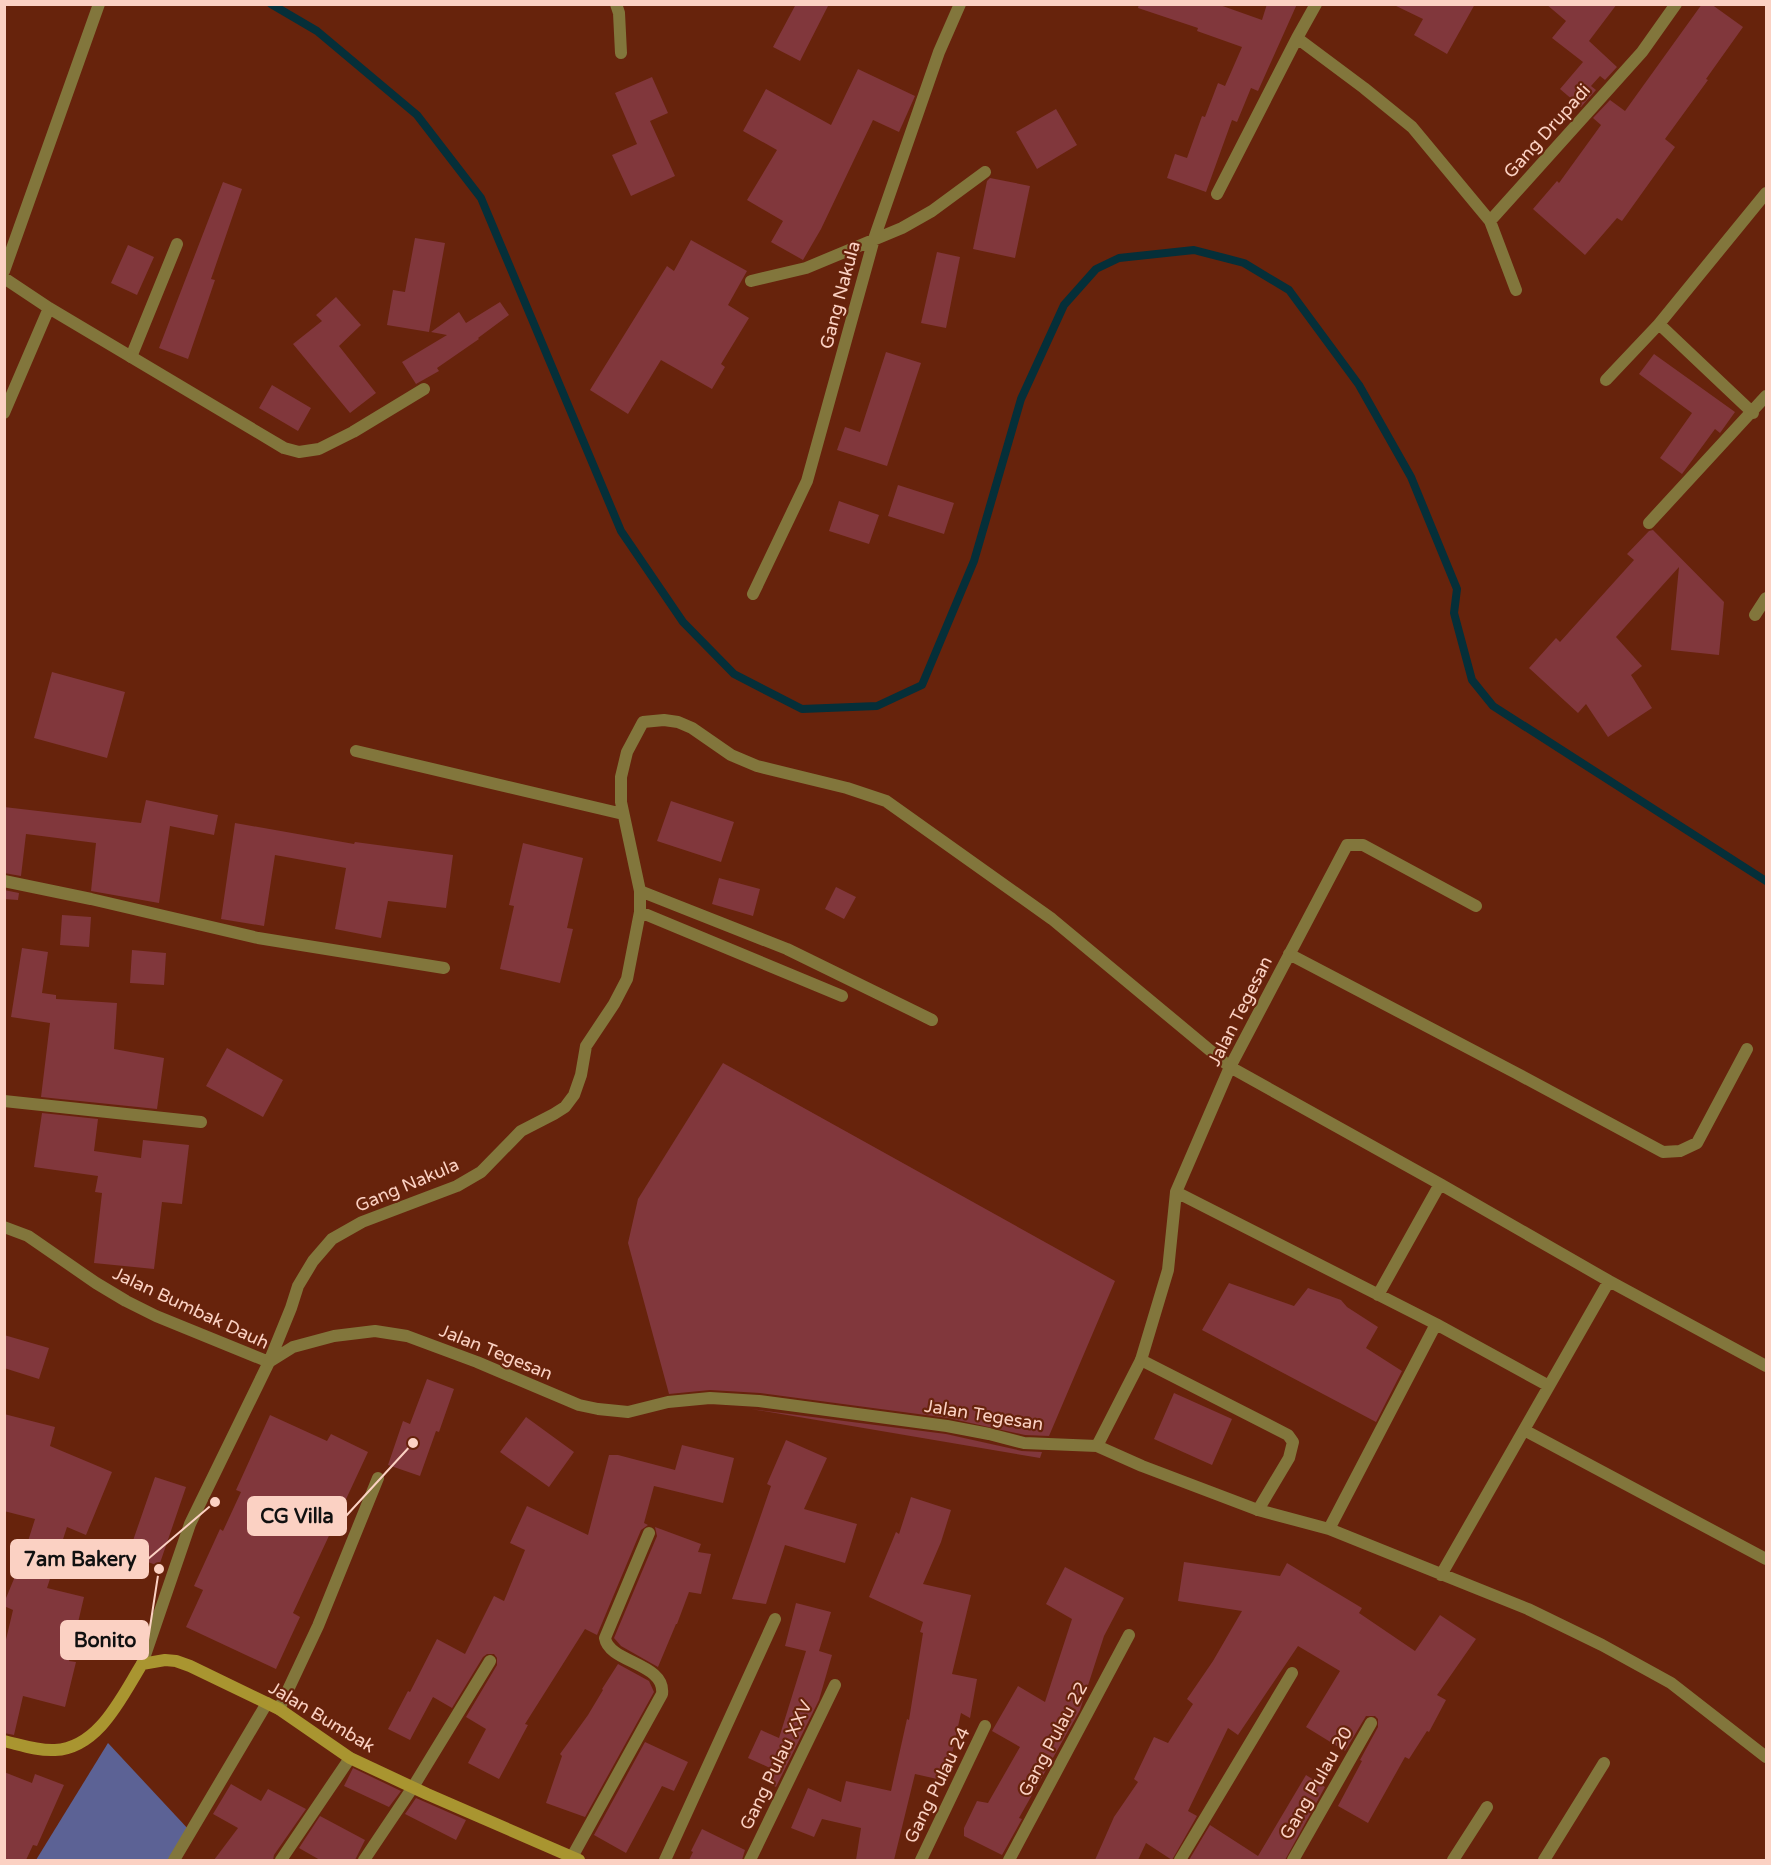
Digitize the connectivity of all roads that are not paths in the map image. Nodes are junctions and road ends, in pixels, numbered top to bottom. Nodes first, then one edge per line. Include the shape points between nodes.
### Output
1 (99, 4) edge
2 (616, 4) edge
3 (960, 4) edge
4 (1316, 4) edge
5 (1677, 4) edge
6 (1297, 38) junction
7 (621, 53) dead end
8 (986, 172) dead end
9 (1767, 193) edge
10 (1217, 194) dead end
11 (1490, 221) junction
12 (874, 239) junction
13 (177, 244) dead end
14 (4, 272) edge
15 (4, 278) edge
16 (751, 281) dead end
17 (1516, 290) dead end
18 (49, 308) junction
19 (1659, 324) junction
20 (131, 357) junction
21 (1606, 380) dead end
22 (424, 388) dead end
23 (1767, 396) edge
24 (4, 413) edge
25 (1753, 413) junction
26 (1649, 523) dead end
27 (753, 594) dead end
28 (1767, 598) edge
29 (1755, 615) dead end
30 (356, 751) dead end
31 (623, 814) junction
32 (4, 881) edge
33 (640, 891) junction
34 (1476, 906) dead end
35 (640, 912) junction
36 (1289, 954) junction
37 (444, 968) dead end
38 (842, 996) dead end
39 (932, 1020) dead end
40 (1747, 1049) dead end
41 (1230, 1067) junction
42 (4, 1101) edge
43 (201, 1122) dead end
44 (1440, 1184) junction
45 (1176, 1192) junction
46 (4, 1227) edge
47 (1610, 1281) junction
48 (1378, 1295) junction
49 (1436, 1324) junction
50 (1141, 1360) junction
51 (269, 1362) junction
52 (1767, 1366) edge
53 (1549, 1386) junction
54 (1524, 1430) junction
55 (1097, 1446) junction
56 (378, 1478) dead end
57 (1258, 1510) junction
58 (1329, 1529) junction
59 (649, 1533) dead end
60 (1767, 1559) edge
61 (1441, 1575) junction
62 (775, 1619) dead end
63 (1129, 1635) dead end
64 (489, 1661) dead end
65 (142, 1664) junction
66 (1292, 1673) dead end
67 (835, 1684) dead end
68 (267, 1703) junction
69 (279, 1709) junction
70 (1371, 1723) dead end
71 (985, 1726) dead end
72 (4, 1741) edge
73 (1767, 1757) edge
74 (350, 1758) junction
75 (1604, 1763) dead end
76 (413, 1787) junction
77 (1487, 1807) dead end
78 (575, 1858) edge
79 (174, 1860) edge
80 (281, 1860) edge
81 (364, 1860) edge
82 (665, 1860) edge
83 (750, 1860) edge
84 (921, 1860) edge
85 (1009, 1860) edge
86 (1180, 1860) edge
87 (1293, 1860) edge
88 (1453, 1860) edge
89 (1544, 1860) edge

1 - 14 street
2 - 7 street
3 - 12 street, Gang Nakula via 939,52
4 - 6 street
5 - 11 street, Gang Drupadi via 1642,52
6 - 10 street
6 - 11 street via 1412,127
8 - 12 street via 932,211
9 - 19 street
11 - 17 street
12 - 16 street via 806,268
12 - 27 street, Gang Nakula via 807,481
13 - 20 street
15 - 18 street
18 - 20 street
18 - 24 street
19 - 21 street
19 - 25 street
20 - 22 street via 285,448 299,452 318,449 353,432
23 - 25 street
25 - 26 street
28 - 29 street
30 - 31 street
31 - 33 street, Gang Nakula
31 - 41 street, Gang Nakula via 621,777 627,752 643,722 664,720 692,728 757,766 886,801 1052,919
32 - 37 street via 258,938
33 - 35 street, Gang Nakula
33 - 39 street via 787,949
34 - 36 street, Jalan Tegesan via 1363,844 1347,845
35 - 38 street
35 - 51 street, Gang Nakula via 627,979 586,1046 581,1075 565,1107 521,1131 481,1172 456,1186 362,1222 332,1239 298,1286
36 - 40 street via 1664,1152 1680,1151 1696,1143
36 - 41 street, Jalan Tegesan
41 - 44 street
41 - 45 street, Jalan Tegesan
42 - 43 street
44 - 47 street
44 - 48 street
45 - 48 street
45 - 50 street, Jalan Tegesan via 1168,1270
46 - 51 street, Jalan Bumbak Dauh via 28,1236 126,1301
47 - 52 street
47 - 53 street
48 - 49 street
49 - 53 street
49 - 58 street
50 - 55 street, Jalan Tegesan
50 - 57 street via 1288,1435 1293,1442 1289,1458
51 - 55 street, Jalan Tegesan via 292,1347 375,1331 407,1336 579,1405 598,1409 628,1412 668,1402 710,1398 759,1401 947,1426 1024,1443
51 - 65 street, Jalan Bumbak Dauh via 190,1524
53 - 54 street
54 - 60 street
54 - 61 street
55 - 57 street
56 - 69 street via 318,1626
57 - 58 street
58 - 61 street
59 - 78 street via 605,1638 613,1649 658,1677 662,1694
61 - 73 street via 1528,1609 1671,1683
62 - 82 street
63 - 85 street, Gang Pulau 22
64 - 76 street
65 - 68 street, Jalan Bumbak via 176,1661
65 - 72 street via 102,1725 76,1744 56,1750
66 - 86 street
67 - 83 street, Gang Pulau XXV
68 - 69 street, Jalan Bumbak
68 - 79 street
69 - 74 street, Jalan Bumbak
70 - 87 street, Gang Pulau 20
71 - 84 street, Gang Pulau 24
74 - 76 street, Jalan Bumbak
74 - 80 street
75 - 89 street
76 - 78 street, Jalan Bumbak
76 - 81 street
77 - 88 street

